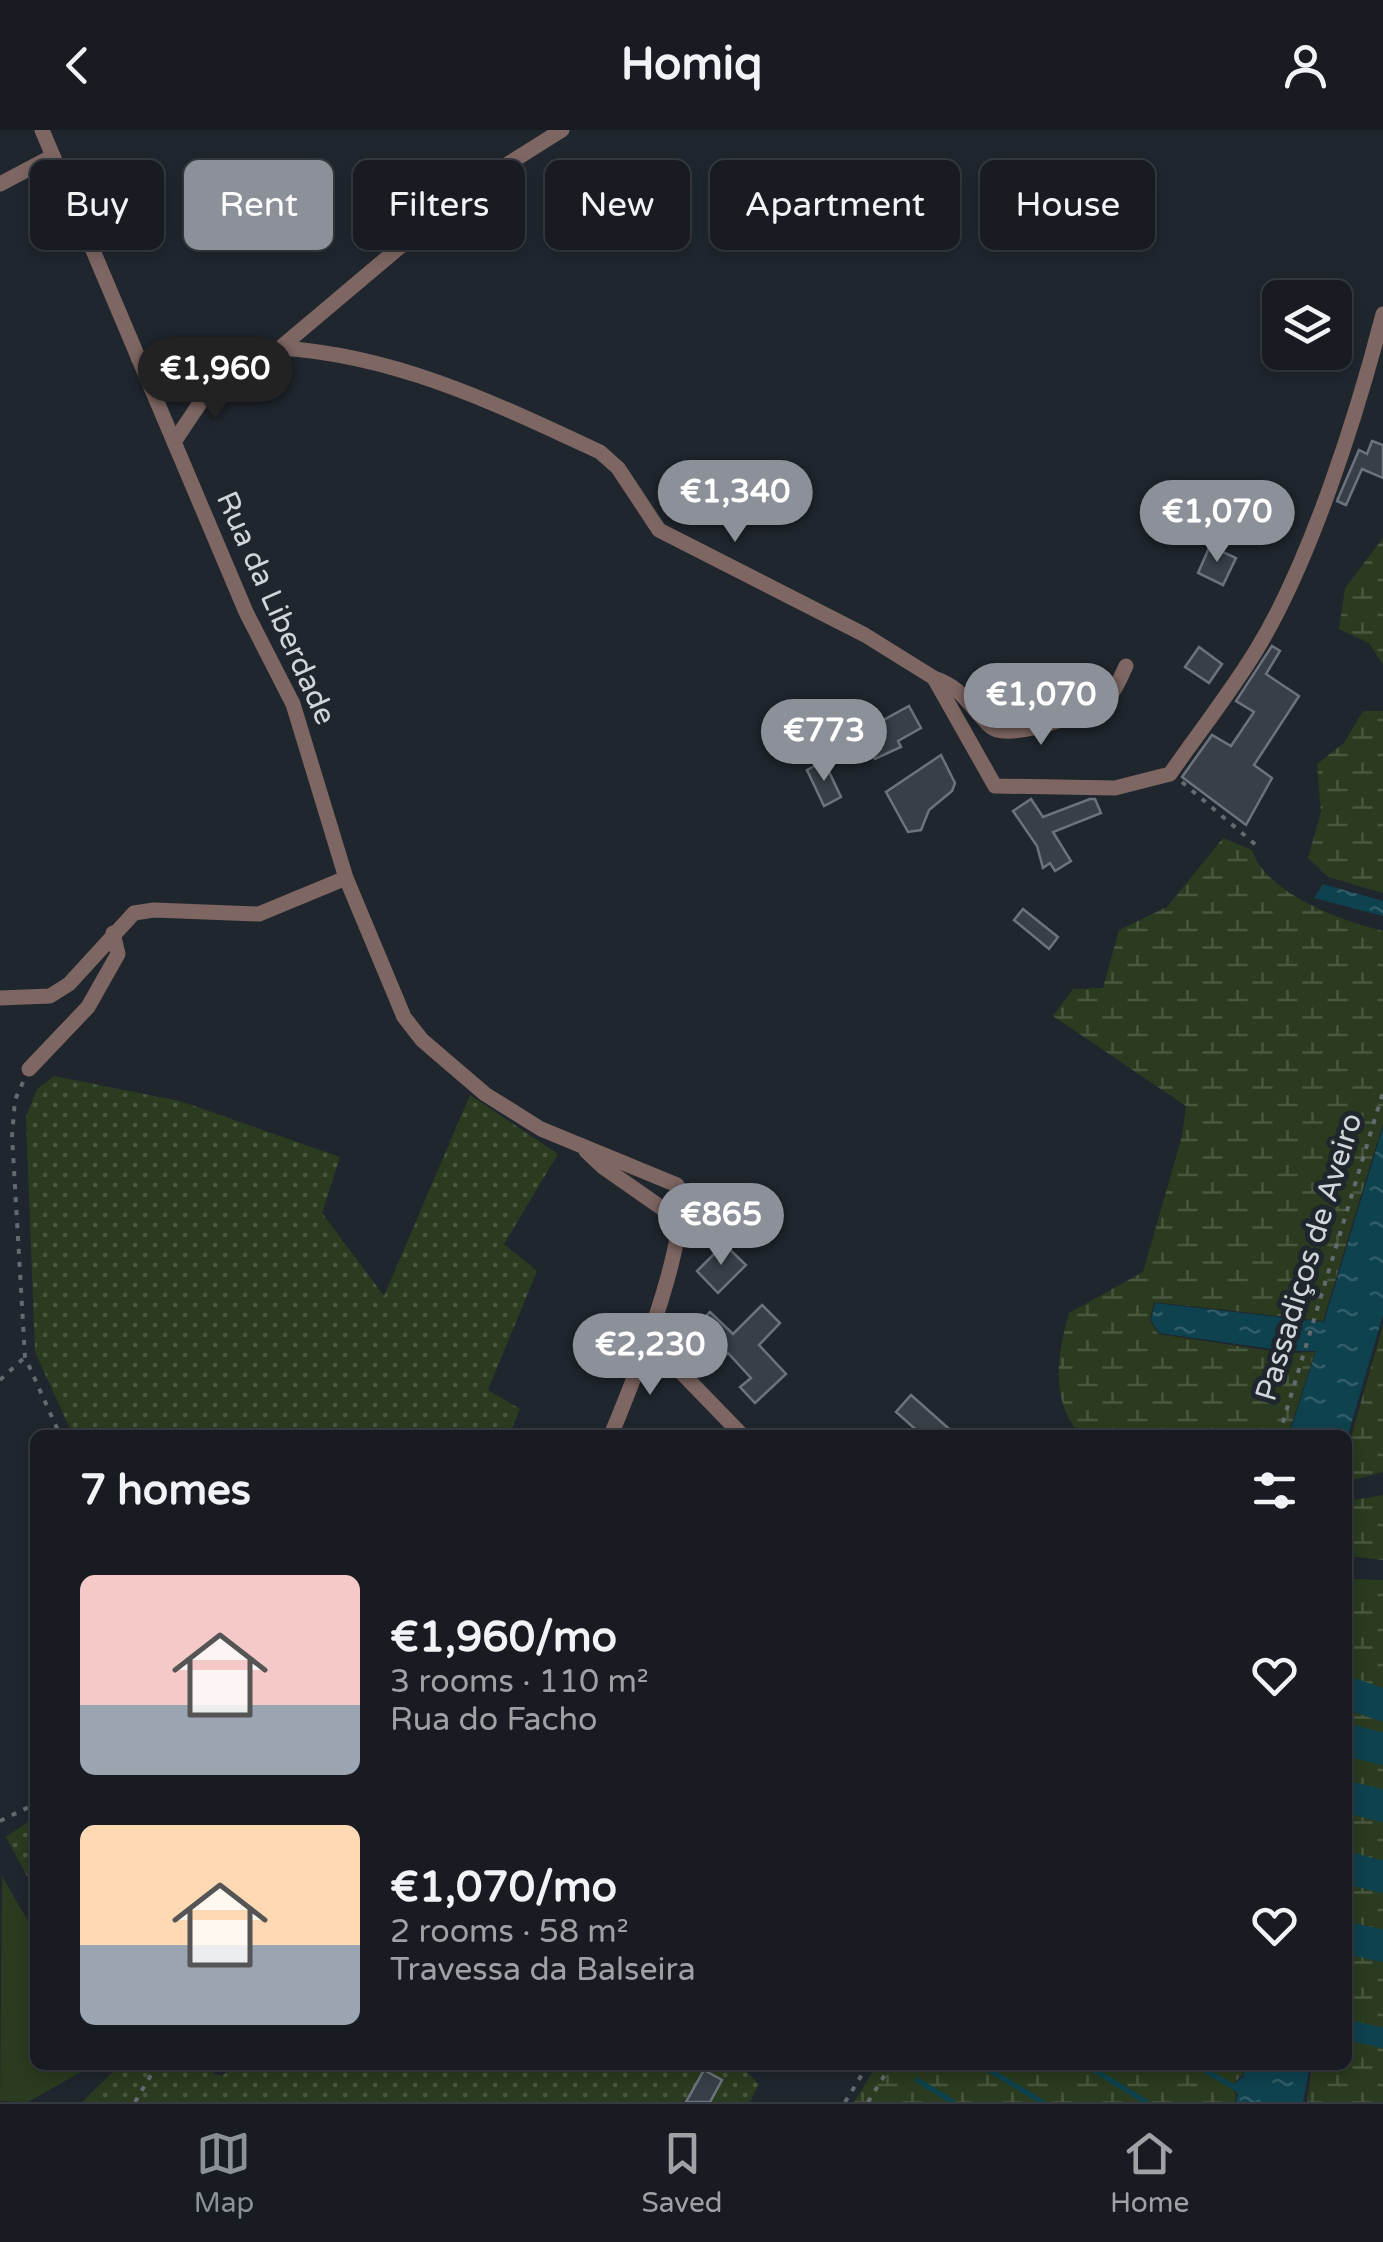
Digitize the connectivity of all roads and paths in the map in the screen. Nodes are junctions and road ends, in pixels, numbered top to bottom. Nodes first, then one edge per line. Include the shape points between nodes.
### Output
1 (42, 130) edge
2 (562, 130) edge
3 (53, 156) junction
4 (0, 184) edge
5 (1383, 314) edge
6 (280, 348) junction
7 (138, 358) junction
8 (230, 378) junction
9 (174, 442) junction
10 (1126, 666) dead end
11 (934, 678) junction
12 (1170, 774) junction
13 (1256, 844) dead end
14 (346, 878) junction
15 (113, 933) junction
16 (0, 998) edge
17 (29, 1069) joint
18 (1383, 1092) edge
19 (583, 1148) junction
20 (680, 1220) junction
21 (648, 1344) junction
22 (25, 1358) junction
23 (0, 1380) edge
24 (58, 1430) edge
25 (613, 1430) edge
26 (737, 1430) edge
27 (1280, 1430) edge
28 (30, 1806) edge
29 (0, 1821) edge
30 (153, 2070) edge
31 (865, 2070) edge
32 (888, 2070) edge
33 (135, 2102) edge
34 (845, 2102) edge
35 (868, 2102) edge

1 - 3 street, Rua da Liberdade
2 - 6 street via 470,187
3 - 4 street
3 - 7 street, Rua da Liberdade
5 - 12 street via 1302,556 1258,648
6 - 8 street
6 - 11 street via 315,350 455,384 600,452 660,530 865,635
7 - 8 street
7 - 9 street, Rua da Liberdade
8 - 9 street via 202,400
9 - 14 street, Rua da Liberdade via 293,704
10 - 11 street via 1104,702 1008,733 992,729 954,685
11 - 12 street via 995,786 1114,788
12 - 13 path
14 - 15 street via 259,914 154,910 134,913
14 - 19 street, Rua da Liberdade via 404,1017 422,1040 485,1094
15 - 16 street via 50,996
15 - 17 street via 118,954 88,1008
17 - 22 path via 15,1100 12,1136
18 - 27 path, Passadiços de Aveiro
19 - 20 street, Rua da Liberdade
19 - 20 street, Rua da Liberdade via 677,1185
20 - 21 street
21 - 25 street
21 - 26 street
22 - 23 path
22 - 24 path
28 - 29 path
30 - 33 path
31 - 34 path
32 - 35 path

